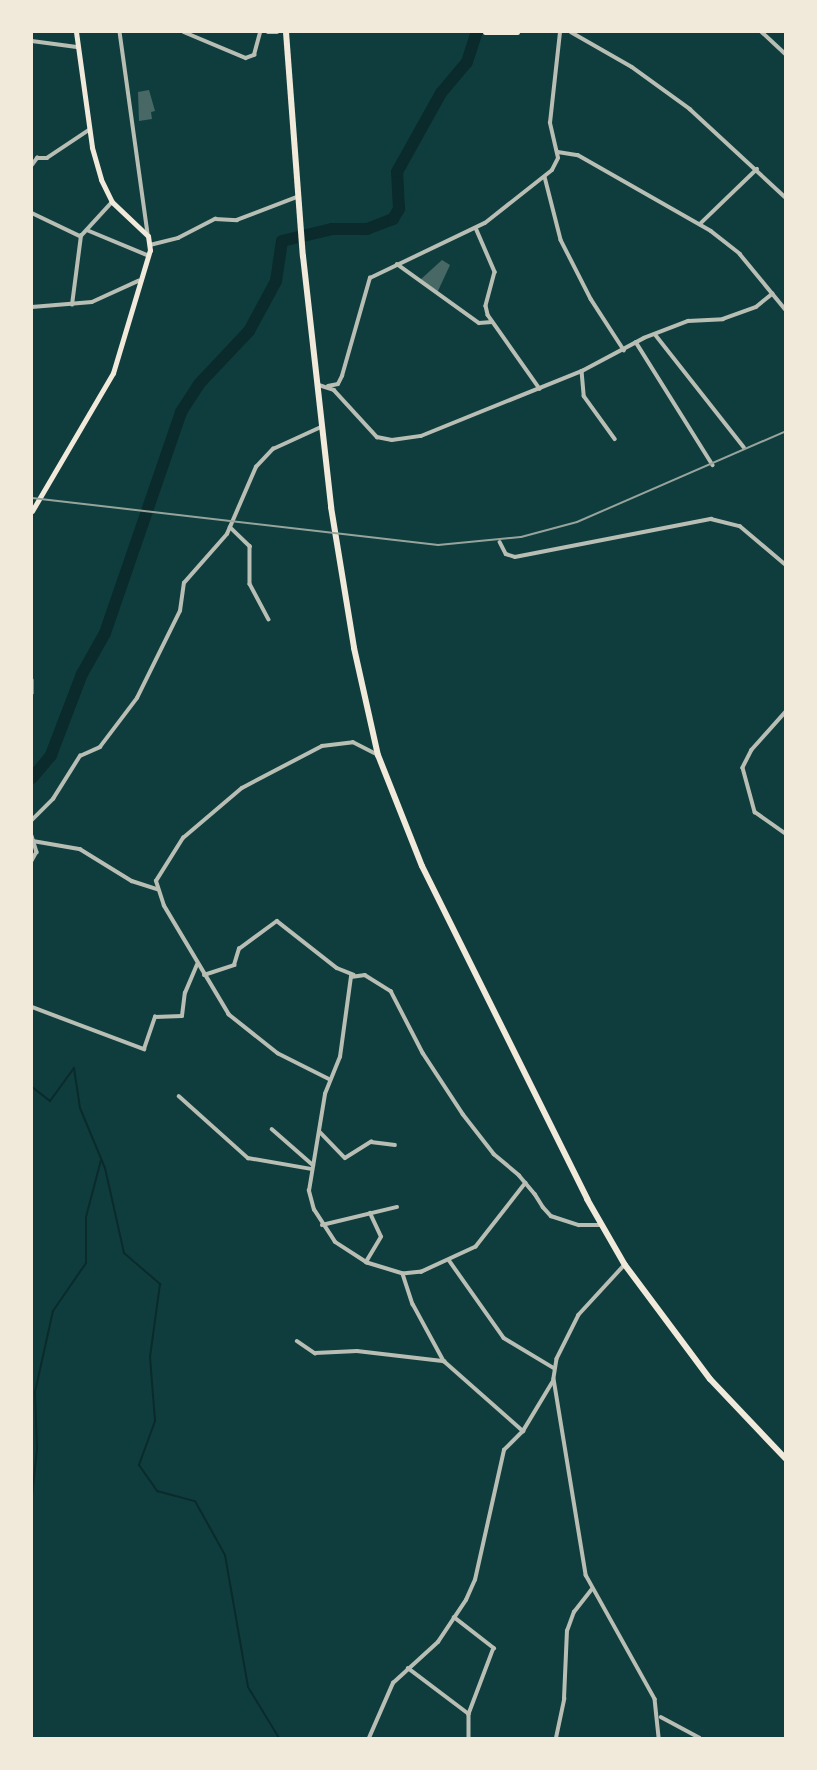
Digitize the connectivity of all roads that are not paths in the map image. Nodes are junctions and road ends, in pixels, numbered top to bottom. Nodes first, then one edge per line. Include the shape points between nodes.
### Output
1 (76, 32) edge
2 (120, 32) edge
3 (184, 32) edge
4 (260, 32) edge
5 (268, 32) edge
6 (277, 32) edge
7 (286, 32) edge
8 (485, 32) edge
9 (517, 32) edge
10 (559, 32) edge
11 (570, 32) edge
12 (762, 32) edge
13 (496, 33) edge
14 (32, 41) edge
15 (78, 47) junction
16 (786, 54) edge
17 (89, 130) junction
18 (558, 152) junction
19 (32, 165) edge
20 (757, 169) junction
21 (545, 177) junction
22 (299, 197) junction
23 (786, 198) edge
24 (112, 202) junction
25 (32, 214) edge
26 (700, 224) junction
27 (476, 228) junction
28 (86, 230) junction
29 (80, 236) junction
30 (148, 236) junction
31 (150, 244) junction
32 (149, 255) junction
33 (397, 264) junction
34 (138, 281) junction
35 (772, 294) junction
36 (72, 304) junction
37 (32, 307) edge
38 (786, 310) edge
39 (492, 322) junction
40 (655, 334) junction
41 (636, 342) junction
42 (624, 350) junction
43 (582, 371) junction
44 (317, 385) junction
45 (328, 386) junction
46 (540, 390) junction
47 (321, 427) junction
48 (615, 439) dead end
49 (744, 447) dead end
50 (713, 465) dead end
51 (32, 511) edge
52 (230, 527) junction
53 (500, 542) dead end
54 (786, 565) edge
55 (269, 620) dead end
56 (32, 680) edge
57 (32, 693) edge
58 (786, 712) edge
59 (378, 755) junction
60 (32, 820) edge
61 (786, 834) edge
62 (32, 839) edge
63 (32, 861) edge
64 (157, 888) junction
65 (197, 965) junction
66 (204, 975) junction
67 (354, 975) junction
68 (32, 1007) edge
69 (330, 1080) junction
70 (179, 1096) dead end
71 (271, 1129) dead end
72 (319, 1130) junction
73 (396, 1146) dead end
74 (313, 1167) junction
75 (526, 1184) junction
76 (397, 1207) dead end
77 (370, 1213) junction
78 (322, 1225) junction
79 (602, 1225) junction
80 (449, 1260) junction
81 (366, 1262) junction
82 (625, 1265) junction
83 (403, 1274) junction
84 (297, 1341) dead end
85 (444, 1361) junction
86 (554, 1368) junction
87 (554, 1379) junction
88 (523, 1431) junction
89 (786, 1459) edge
90 (592, 1589) junction
91 (454, 1617) junction
92 (408, 1668) junction
93 (469, 1714) junction
94 (659, 1716) junction
95 (369, 1738) edge
96 (469, 1738) edge
97 (555, 1738) edge
98 (659, 1738) edge
99 (700, 1738) edge

1 - 15 main road
2 - 30 street
3 - 4 street via 246,58 254,55
5 - 6 street
7 - 22 highway
8 - 13 main road
9 - 13 main road
10 - 18 street via 550,124
11 - 20 street via 674,97
12 - 16 street
14 - 15 street
15 - 17 main road
17 - 19 street
17 - 24 main road
18 - 21 street
18 - 26 street via 578,155
20 - 23 street
20 - 26 street
21 - 27 street
21 - 42 street via 561,240
22 - 31 street via 237,220 215,219 178,237
22 - 44 highway
24 - 28 street
24 - 30 main road
25 - 29 street
26 - 35 street via 740,254
27 - 33 street
27 - 39 street via 494,267 486,306
28 - 29 street
28 - 32 street
29 - 36 street
30 - 31 main road
31 - 32 main road
32 - 34 main road
33 - 39 street via 479,323
33 - 45 street via 368,280 342,376 338,384
34 - 36 street via 102,298
34 - 51 main road via 113,373
35 - 38 street
35 - 40 street via 756,307 723,319 688,321
36 - 37 street
39 - 46 street
40 - 41 street
40 - 49 street
41 - 42 street
41 - 50 street
42 - 43 street
43 - 46 street
43 - 48 street via 584,396
44 - 45 street
44 - 47 highway
45 - 46 street via 370,432 392,440 454,426
47 - 52 street via 266,456 239,499
47 - 59 highway via 354,648
52 - 55 street via 250,546 250,584
52 - 60 street via 184,583 180,611 137,698 100,747 77,759 53,799
53 - 54 street via 506,554 515,557 711,519 740,526
56 - 57 street
58 - 61 street via 752,750 743,768 755,813
59 - 64 street via 350,742 322,746 242,788 183,838 160,872
59 - 79 highway via 422,866
62 - 63 street via 37,852
62 - 64 street via 75,847 132,881
64 - 65 street
65 - 66 street
65 - 68 street via 185,993 182,1016 155,1017 144,1049
66 - 67 street via 234,965 240,948 274,920 337,968
66 - 69 street via 246,1032 297,1066
67 - 69 street via 346,997 340,1057
67 - 75 street via 365,975 391,991 423,1053 463,1114 494,1154
69 - 72 street
70 - 74 street via 241,1154 271,1165
71 - 74 street
72 - 73 street via 327,1144 345,1158 354,1157 371,1142
72 - 74 street
74 - 78 street via 309,1195
75 - 79 street via 556,1219
75 - 80 street via 488,1236
76 - 77 street
77 - 78 street
77 - 81 street via 381,1237
78 - 81 street via 344,1250
79 - 82 highway
80 - 83 street via 422,1272
80 - 86 street via 504,1338
81 - 83 street
82 - 86 street via 579,1315
82 - 89 highway via 710,1378
83 - 85 street via 413,1304
84 - 85 street via 315,1353 357,1351
85 - 88 street
86 - 87 street
87 - 88 street
87 - 90 street via 574,1519
88 - 91 street via 504,1450 475,1580
90 - 94 street via 650,1688
90 - 97 street via 574,1612 567,1631 564,1699
91 - 92 street via 438,1642
91 - 93 street via 494,1648
92 - 93 street
92 - 95 street via 393,1683
93 - 96 street
94 - 98 street
94 - 99 street

